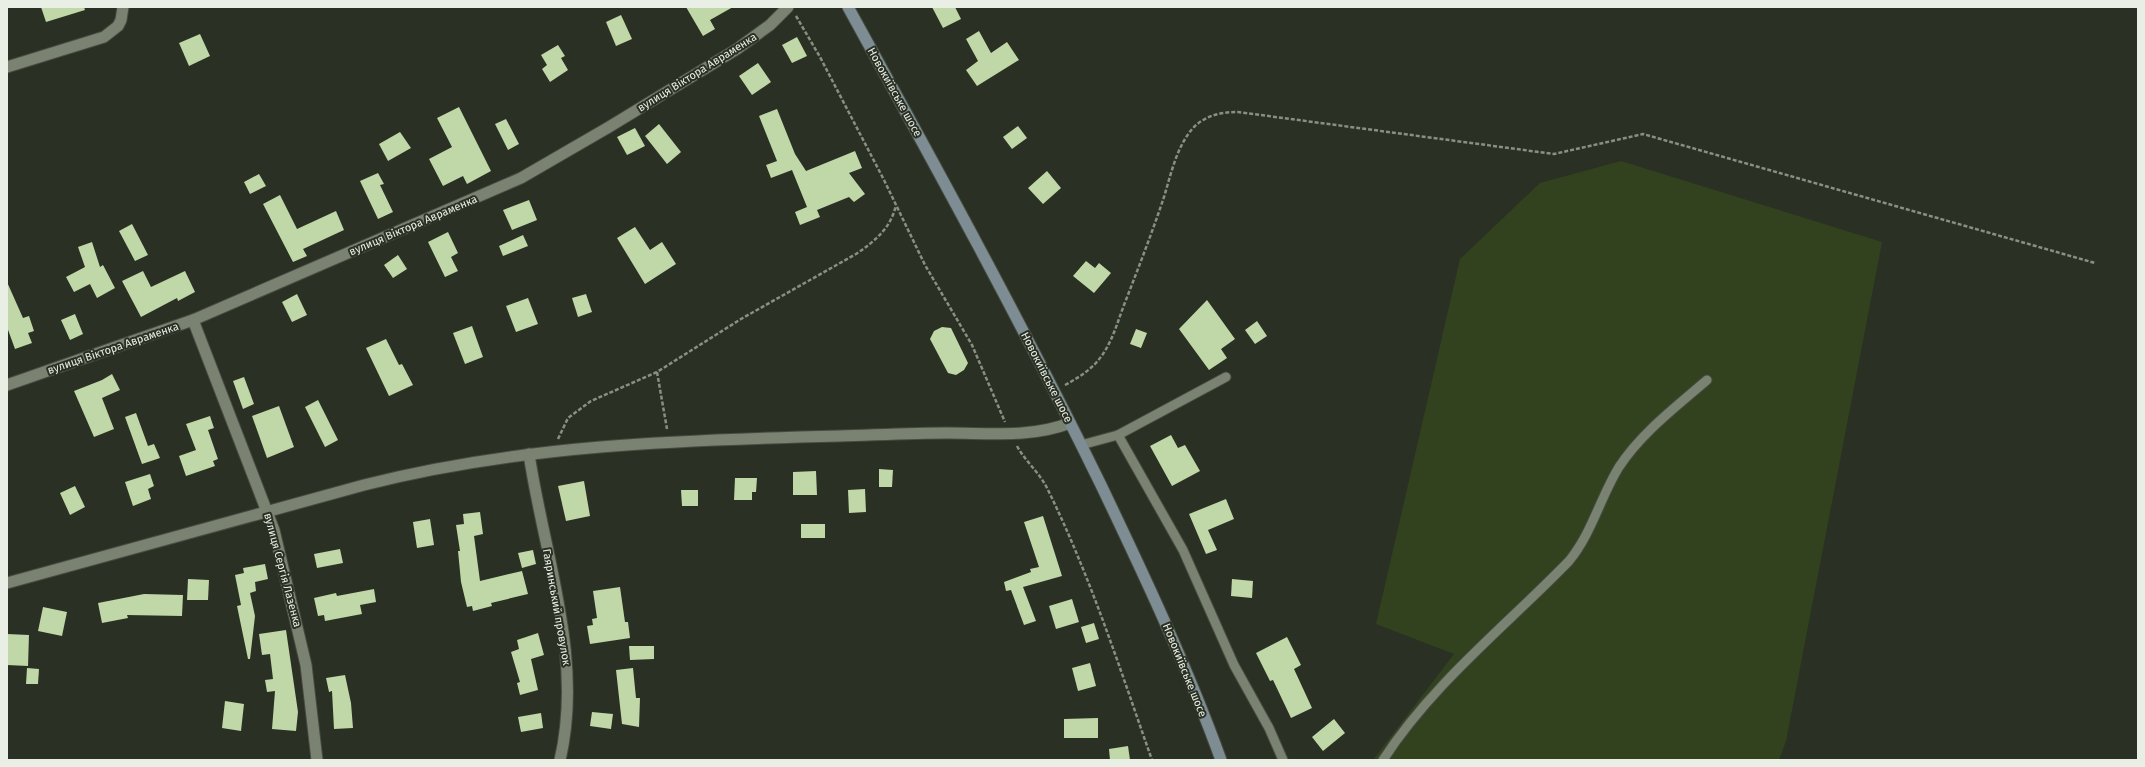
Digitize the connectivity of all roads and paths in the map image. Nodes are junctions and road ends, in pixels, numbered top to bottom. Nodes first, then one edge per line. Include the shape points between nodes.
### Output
1 (123, 7) edge
2 (848, 7) edge
3 (791, 10) edge
4 (7, 67) edge
5 (896, 205) junction
6 (2095, 263) dead end
7 (193, 320) junction
8 (657, 372) junction
9 (1226, 377) dead end
10 (1707, 380) dead end
11 (7, 385) edge
12 (1054, 392) junction
13 (1070, 423) junction
14 (1011, 434) junction
15 (1118, 435) junction
16 (670, 442) junction
17 (1081, 445) junction
18 (556, 451) junction
19 (529, 454) junction
20 (268, 511) junction
21 (7, 583) edge
22 (318, 760) edge
23 (560, 760) edge
24 (1152, 760) edge
25 (1221, 760) edge
26 (1283, 760) edge
27 (1383, 760) edge

1 - 4 street via 118,26 104,37
2 - 12 main road, Новокиївське шосе via 946,184
3 - 5 path via 820,57
3 - 7 street, вулиця Віктора Авраменка via 737,48 527,175
5 - 8 path via 887,228 865,248 719,332
5 - 14 path via 925,265 972,345
6 - 12 path via 1643,134 1554,154 1226,112 1200,122 1186,137 1140,268 1111,341 1088,371
7 - 11 street, вулиця Віктора Авраменка
7 - 20 street, вулиця Сергія Лазенка
8 - 16 path
8 - 18 path via 590,401 577,410 563,427
9 - 15 lane
10 - 27 lane via 1659,422 1625,459 1609,485 1586,539 1569,561 1447,679
12 - 13 main road, Новокиївське шосе
13 - 14 street via 1046,431
13 - 17 main road, Новокиївське шосе
14 - 16 street via 921,433
14 - 24 path via 1024,457 1043,480 1064,526 1100,615
15 - 17 lane
15 - 26 lane via 1184,550 1234,664 1269,728
16 - 18 street
17 - 25 main road, Новокиївське шосе via 1158,604
18 - 19 street
19 - 20 street via 411,473
19 - 23 street, Гаяринський провулок via 569,675 566,731
20 - 21 street
20 - 22 street, вулиця Сергія Лазенка via 306,665

